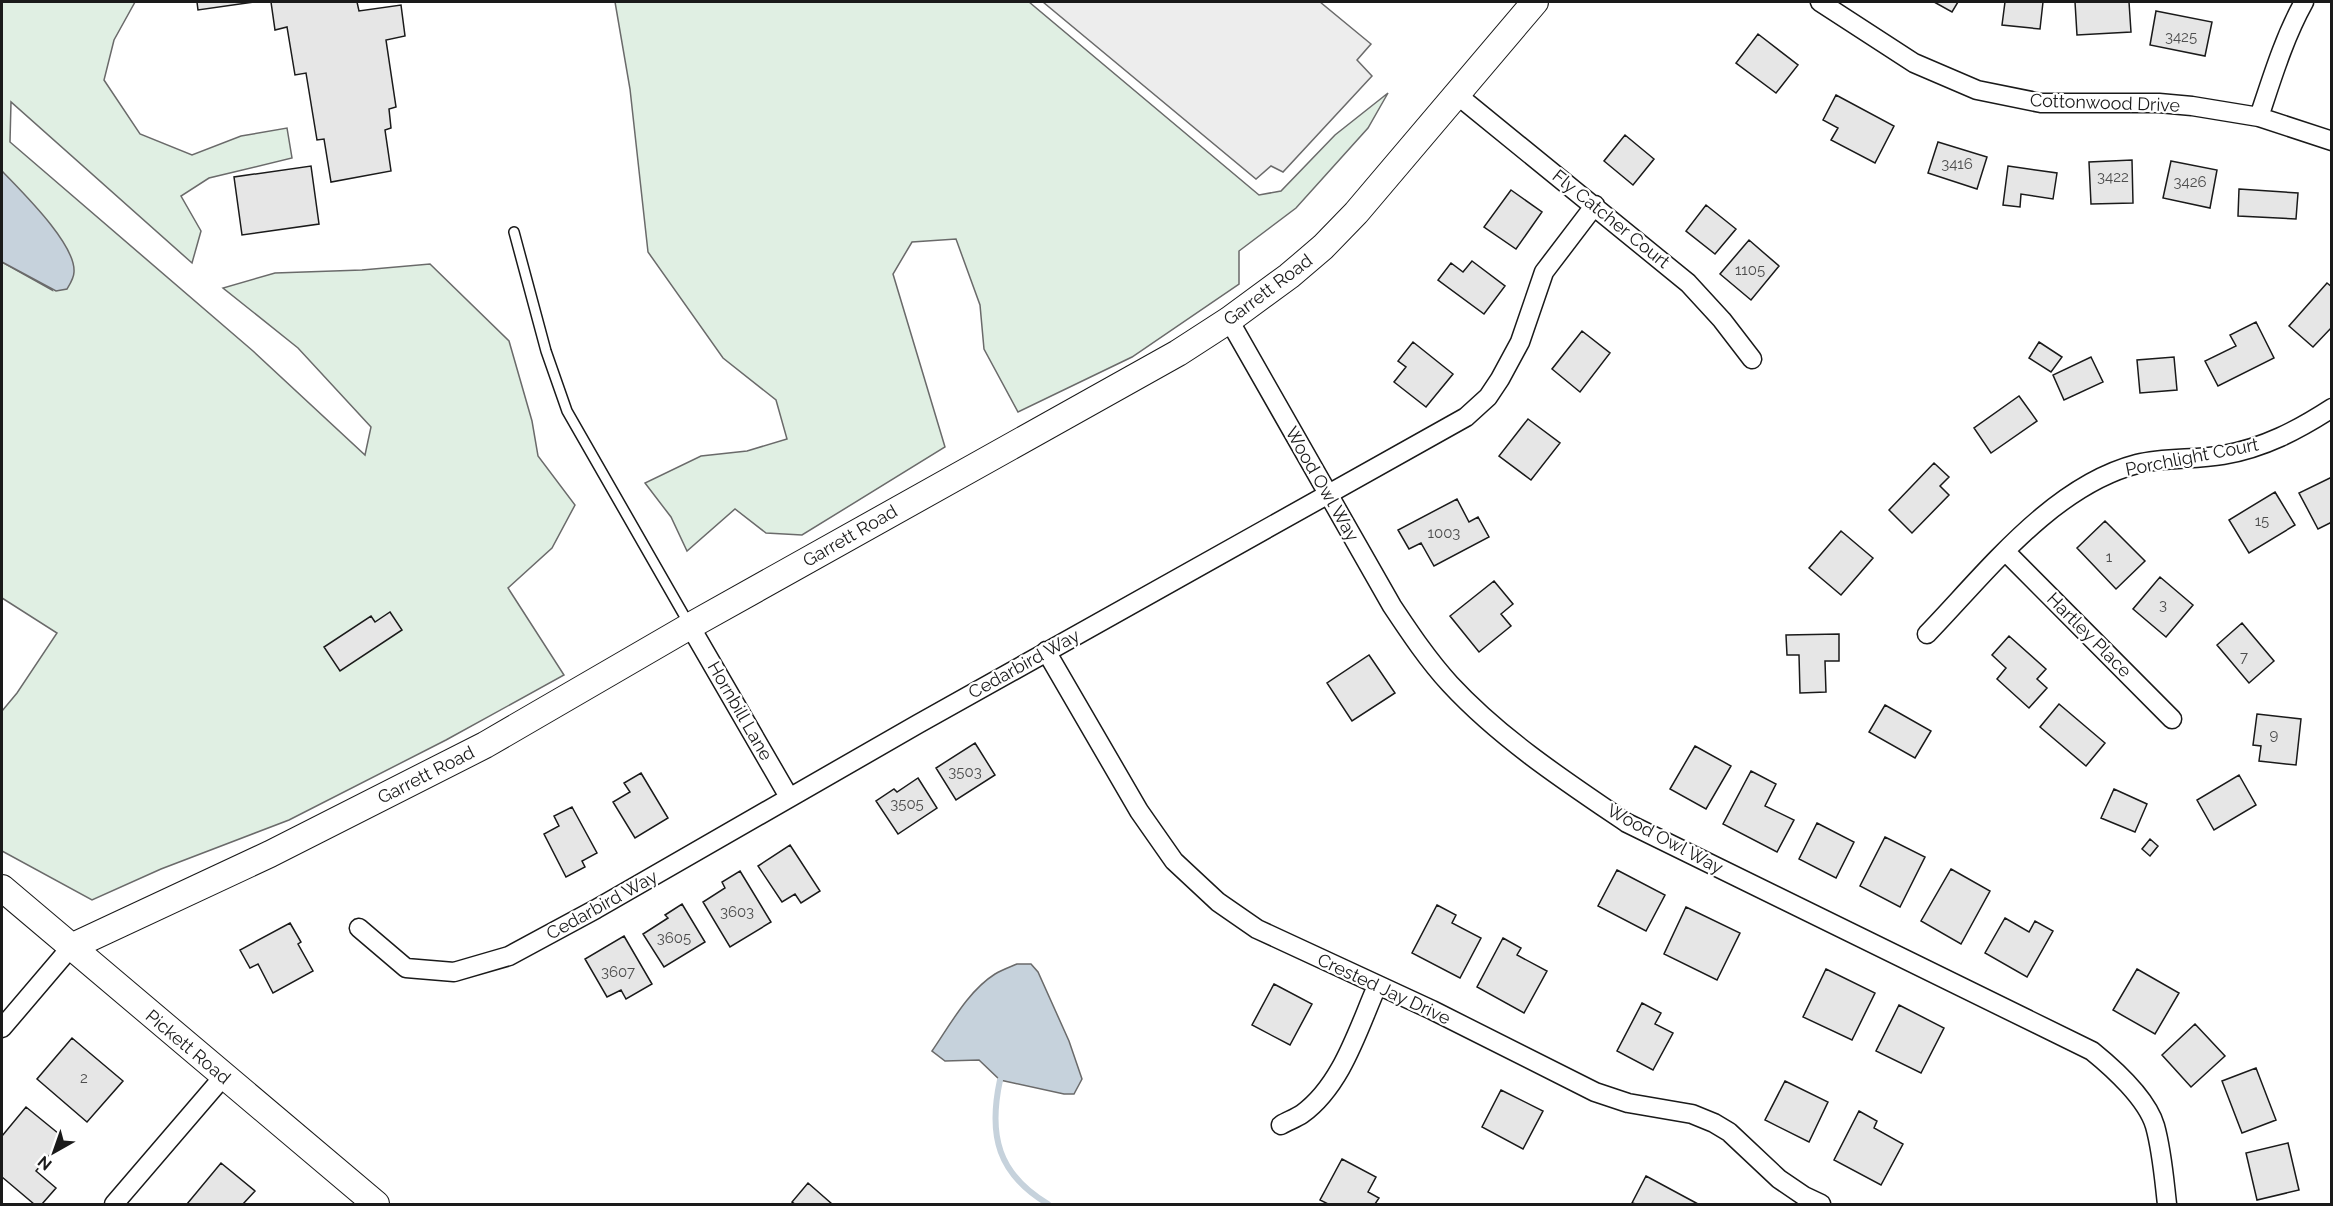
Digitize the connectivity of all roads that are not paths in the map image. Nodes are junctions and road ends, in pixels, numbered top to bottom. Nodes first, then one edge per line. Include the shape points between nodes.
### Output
1 (1535, 2) edge
2 (1825, 2) edge
3 (2304, 2) edge
4 (1456, 94) junction
5 (2259, 117) junction
6 (2331, 141) edge
7 (1595, 205) junction
8 (514, 232) dead end
9 (1229, 320) junction
10 (1752, 359) dead end
11 (2331, 408) edge
12 (1328, 494) junction
13 (2006, 552) junction
14 (690, 626) junction
15 (1927, 634) dead end
16 (1046, 651) junction
17 (2172, 719) dead end
18 (789, 797) junction
19 (2, 888) edge
20 (359, 928) dead end
21 (71, 946) junction
22 (1377, 986) junction
23 (2, 1028) edge
24 (223, 1077) junction
25 (1281, 1125) dead end
26 (114, 1204) edge
27 (376, 1204) edge
28 (1821, 1204) edge
29 (2167, 1204) edge

1 - 4 street, Garrett Road
2 - 5 street, Cottonwood Drive via 1914,63 1977,90 2041,103 2159,103
3 - 5 street via 2293,21
4 - 7 street, Fly Catcher Court
4 - 9 street, Garrett Road via 1323,247
5 - 6 street, Cottonwood Drive
7 - 10 street, Fly Catcher Court via 1688,283
7 - 12 street, Cedarbird Way via 1544,272 1520,342 1488,397 1466,417
8 - 14 lane via 546,351 567,411
9 - 12 street, Wood Owl Way
9 - 14 street, Garrett Road via 1178,353
11 - 13 street, Porchlight Court via 2278,439 2249,449 2146,462 2109,474 2080,488 2048,511
12 - 16 street, Cedarbird Way
12 - 29 street, Wood Owl Way via 1416,643 1485,718 1562,779 1627,823 2092,1051 2112,1066 2155,1123
13 - 15 street, Porchlight Court
13 - 17 street, Hartley Place
14 - 18 street, Hornbill Lane
14 - 21 street, Garrett Road via 485,745 270,854
16 - 18 street, Cedarbird Way
16 - 22 street, Crested Jay Drive via 1139,811 1174,861 1218,902 1257,929
18 - 20 street, Cedarbird Way via 509,956 454,972 406,968
19 - 21 street, Pickett Road
21 - 23 street
21 - 24 street, Pickett Road
22 - 25 street via 1339,1072 1302,1114
22 - 28 street, Crested Jay Drive via 1595,1092 1628,1103 1692,1114 1714,1123 1779,1179
24 - 26 street
24 - 27 street, Pickett Road

